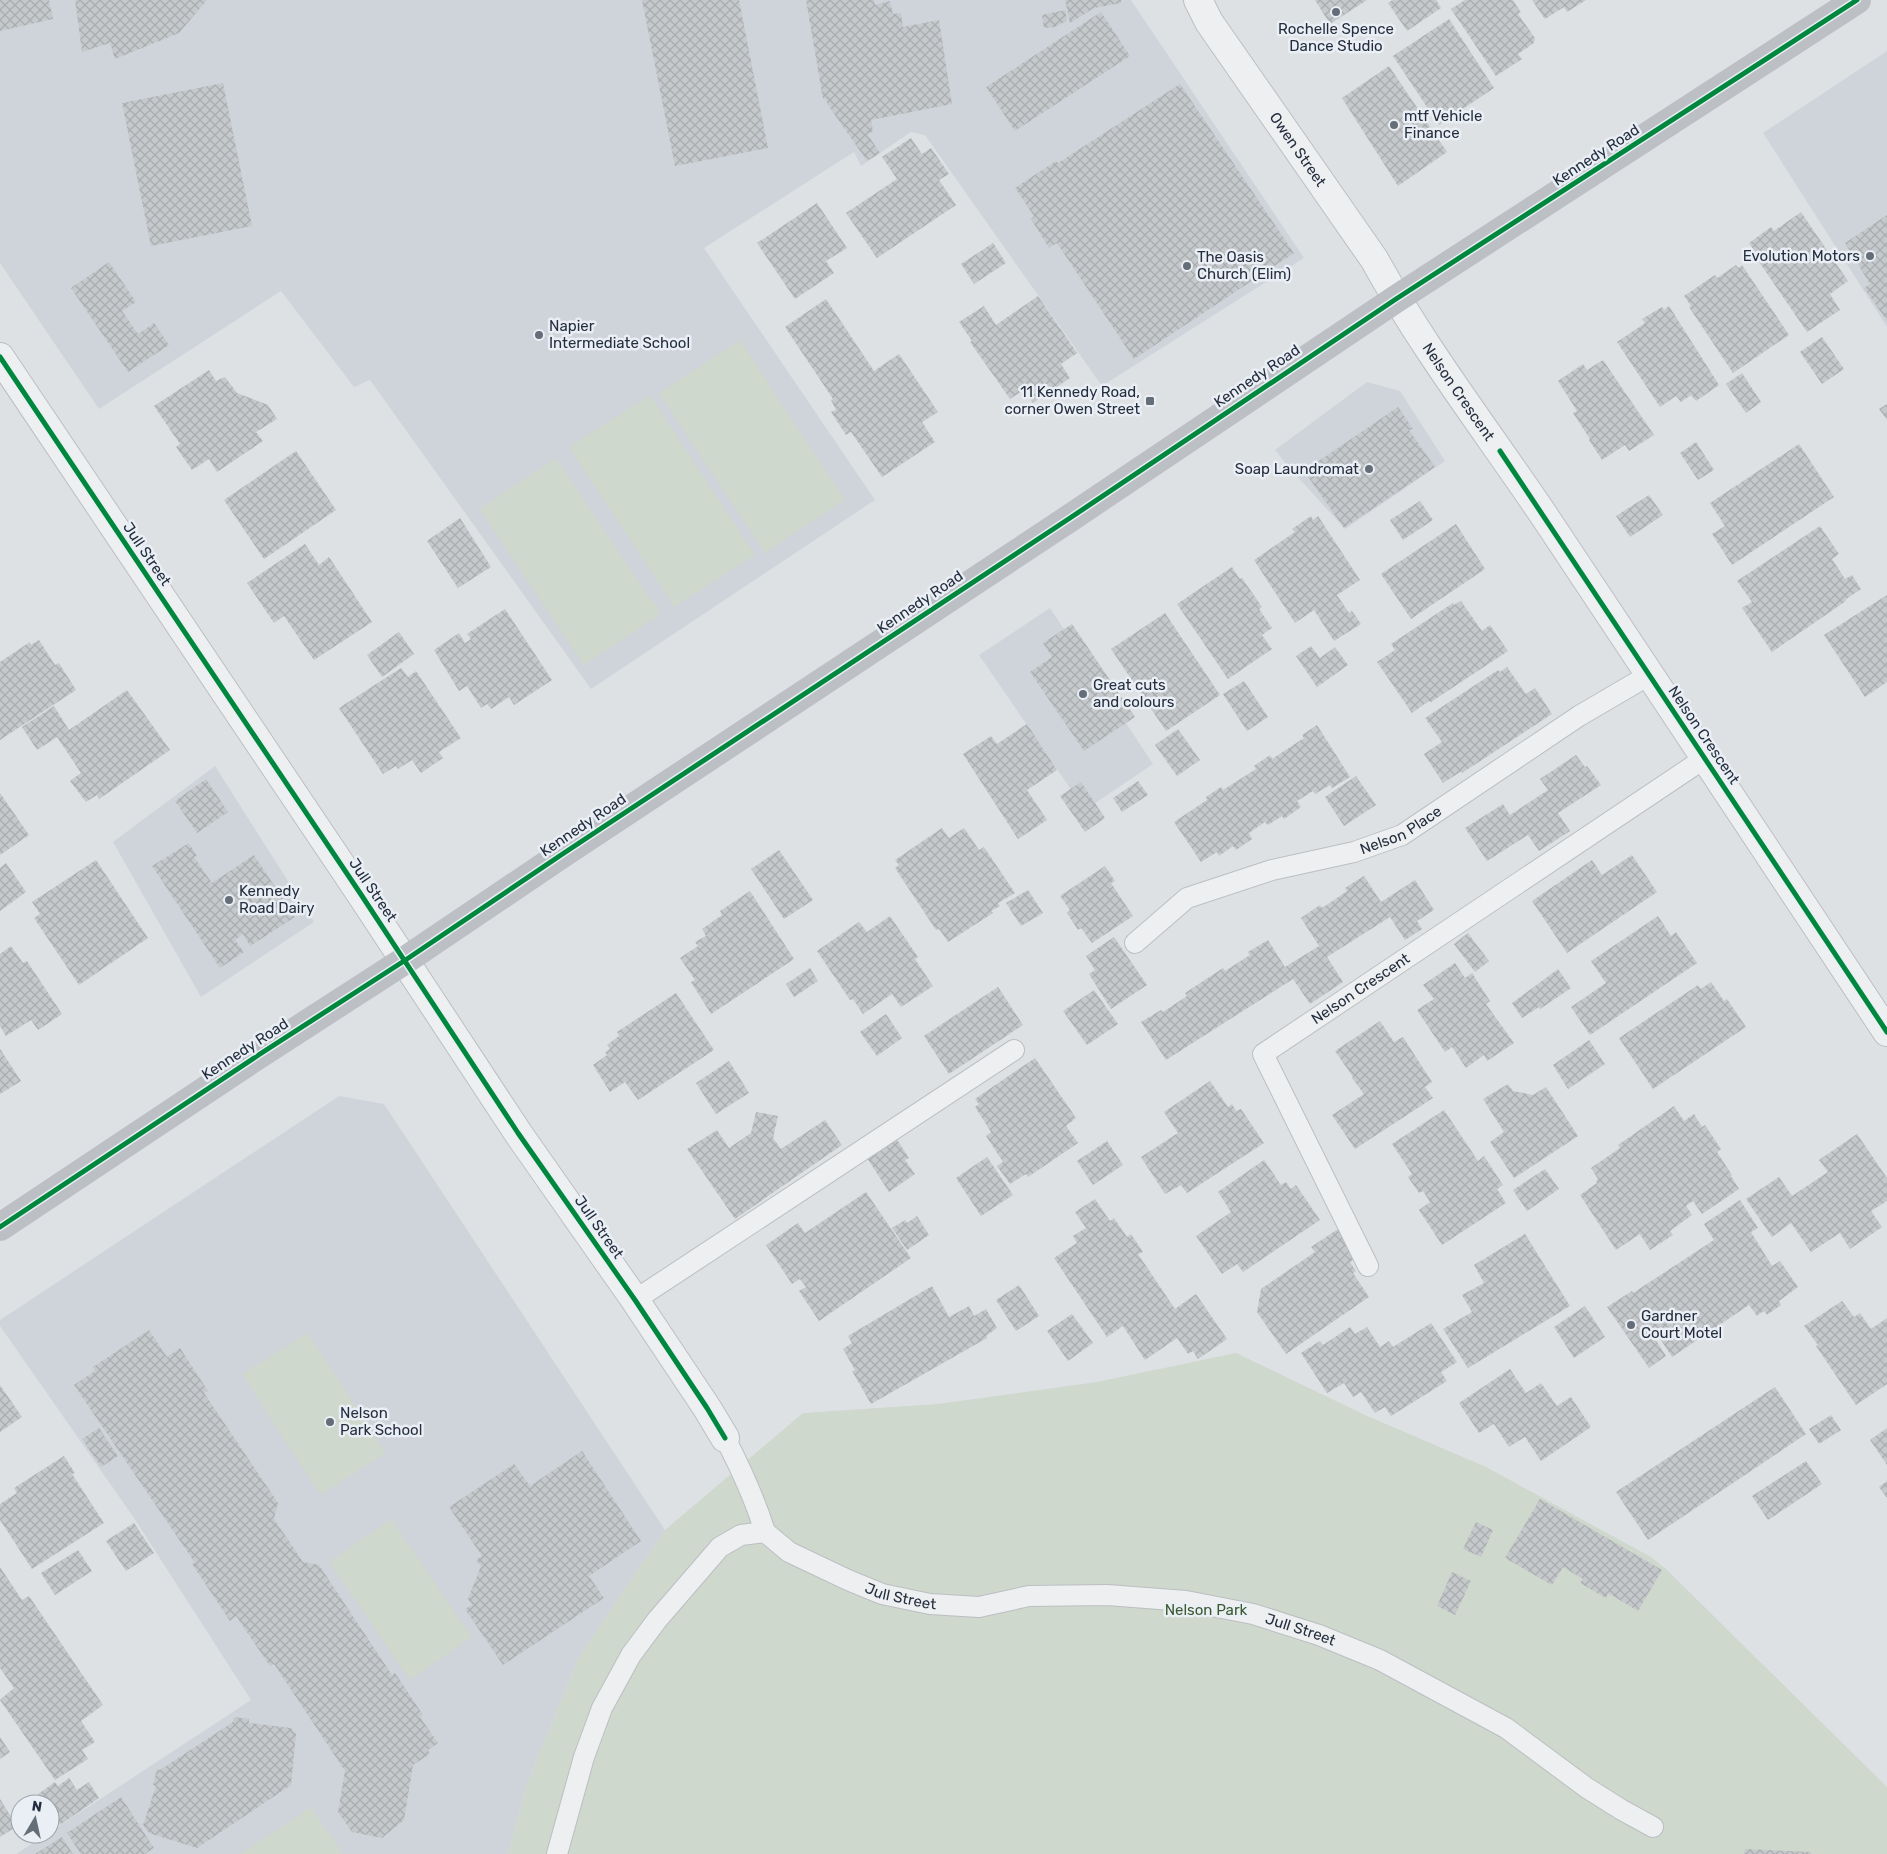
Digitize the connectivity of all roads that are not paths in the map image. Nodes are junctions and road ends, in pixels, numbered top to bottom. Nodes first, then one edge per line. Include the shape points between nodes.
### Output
1 (1198, 0) edge
2 (1857, 0) edge
3 (1396, 299) junction
4 (0, 357) edge
5 (1649, 674) junction
6 (1705, 758) junction
7 (1135, 943) dead end
8 (404, 961) junction
9 (1887, 1032) edge
10 (1014, 1050) dead end
11 (0, 1227) edge
12 (1368, 1266) dead end
13 (635, 1300) junction
14 (725, 1438) joint
15 (765, 1532) junction
16 (1653, 1827) dead end
17 (557, 1854) edge

1 - 3 street, Owen Street via 1208,22 1374,259
2 - 3 main road, Kennedy Road
3 - 5 street, Nelson Crescent
3 - 8 main road, Kennedy Road
4 - 8 street, Jull Street
5 - 6 street, Nelson Crescent
5 - 7 lane, Nelson Place via 1578,716 1402,835 1354,852 1272,870 1187,898
6 - 9 street, Nelson Crescent
6 - 12 lane, Nelson Crescent via 1263,1054
8 - 11 main road, Kennedy Road
8 - 13 street, Jull Street via 512,1125
10 - 13 lane
13 - 14 street, Jull Street
14 - 15 lane via 758,1506
15 - 16 lane, Jull Street via 789,1552 848,1580 882,1594 930,1604 978,1607 1029,1596 1106,1595 1186,1601 1253,1614 1319,1635 1380,1660 1506,1728 1587,1788
15 - 17 lane via 741,1535 720,1547 631,1655 602,1708 584,1757

